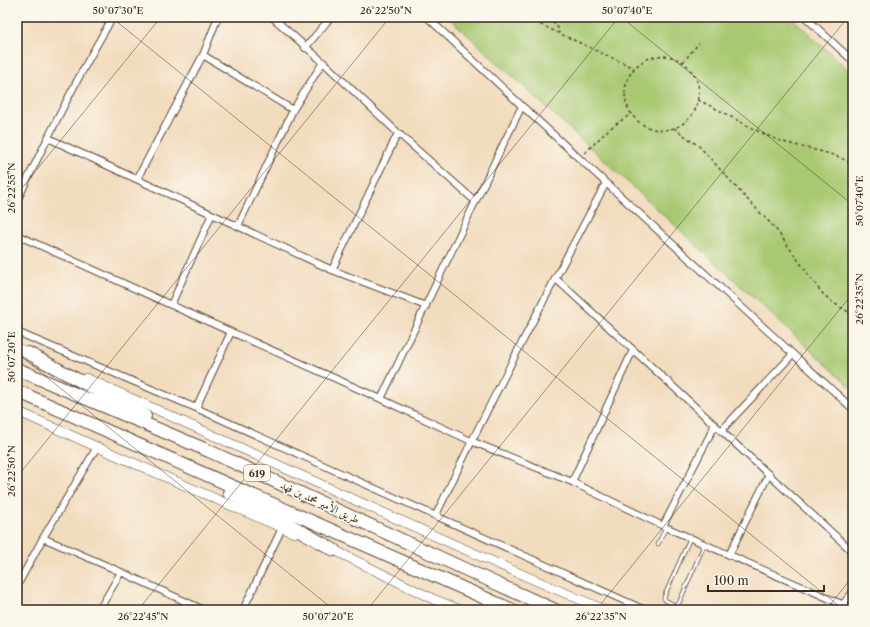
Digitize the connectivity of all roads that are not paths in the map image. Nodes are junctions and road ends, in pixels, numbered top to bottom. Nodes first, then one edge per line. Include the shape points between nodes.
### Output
1 (113, 17) edge
2 (218, 17) edge
3 (272, 17) edge
4 (331, 17) edge
5 (426, 17) edge
6 (805, 17) edge
7 (305, 48) junction
8 (203, 55) junction
9 (853, 61) edge
10 (322, 62) junction
11 (522, 106) junction
12 (293, 110) junction
13 (398, 133) junction
14 (48, 138) junction
15 (137, 179) junction
16 (606, 183) junction
17 (17, 201) edge
18 (475, 201) junction
19 (212, 214) junction
20 (238, 226) junction
21 (17, 235) edge
22 (332, 270) junction
23 (555, 278) junction
24 (171, 305) junction
25 (426, 306) junction
26 (17, 332) edge
27 (231, 332) junction
28 (17, 348) edge
29 (633, 350) junction
30 (28, 353) junction
31 (793, 354) junction
32 (17, 369) edge
33 (17, 391) edge
34 (381, 399) junction
35 (196, 408) junction
36 (853, 409) edge
37 (17, 411) edge
38 (715, 425) junction
39 (721, 430) junction
40 (116, 434) junction
41 (471, 441) junction
42 (97, 447) junction
43 (209, 451) junction
44 (768, 474) junction
45 (572, 482) junction
46 (436, 515) junction
47 (664, 526) junction
48 (282, 528) junction
49 (43, 538) junction
50 (690, 538) junction
51 (658, 544) dead end
52 (704, 544) junction
53 (334, 550) junction
54 (853, 552) edge
55 (730, 555) junction
56 (121, 572) junction
57 (17, 586) edge
58 (853, 592) edge
59 (842, 605) junction
60 (853, 609) edge
61 (99, 610) edge
62 (204, 610) edge
63 (243, 610) edge
64 (460, 610) edge
65 (512, 610) edge
66 (555, 610) edge
67 (605, 610) edge
68 (646, 610) edge

1 - 14 street via 90,54
2 - 8 street
3 - 7 street
4 - 7 street
5 - 11 street
6 - 9 street
7 - 10 street
8 - 12 street
8 - 15 street
10 - 12 street
10 - 13 street
11 - 16 street
11 - 18 street
12 - 20 street
13 - 18 street
13 - 22 street
14 - 15 street
14 - 17 street
15 - 19 street
16 - 23 street
16 - 31 street
18 - 25 street
19 - 20 street
19 - 24 street
20 - 22 street
21 - 24 street
22 - 25 street
23 - 29 street
23 - 41 street
24 - 27 street
25 - 34 street
26 - 35 street
27 - 34 street
27 - 35 street
28 - 30 main road
29 - 38 street
29 - 45 street
30 - 43 highway
30 - 67 main road via 462,549
31 - 36 street
31 - 39 street
32 - 43 highway, طريق الأمير محمد بن فهد / 619
33 - 40 highway, طريق الأمير محمد بن فهد / 619
34 - 41 street
35 - 46 street
37 - 42 main road
38 - 39 street
38 - 47 street
39 - 44 street
40 - 53 highway
40 - 65 highway, طريق الأمير محمد بن فهد / 619
41 - 45 street
41 - 46 street
42 - 48 main road
42 - 49 street
43 - 66 highway, طريق الأمير محمد بن فهد / 619
44 - 54 street
44 - 55 street
45 - 47 street
46 - 68 street
47 - 50 street
47 - 51 lane
48 - 53 main road
48 - 63 street
49 - 56 street
49 - 57 street
50 - 52 street
50 - 52 lane via 664,597 667,602 676,606
52 - 55 street
53 - 64 main road
55 - 59 street
56 - 61 street
56 - 62 street
58 - 59 street
59 - 60 street

